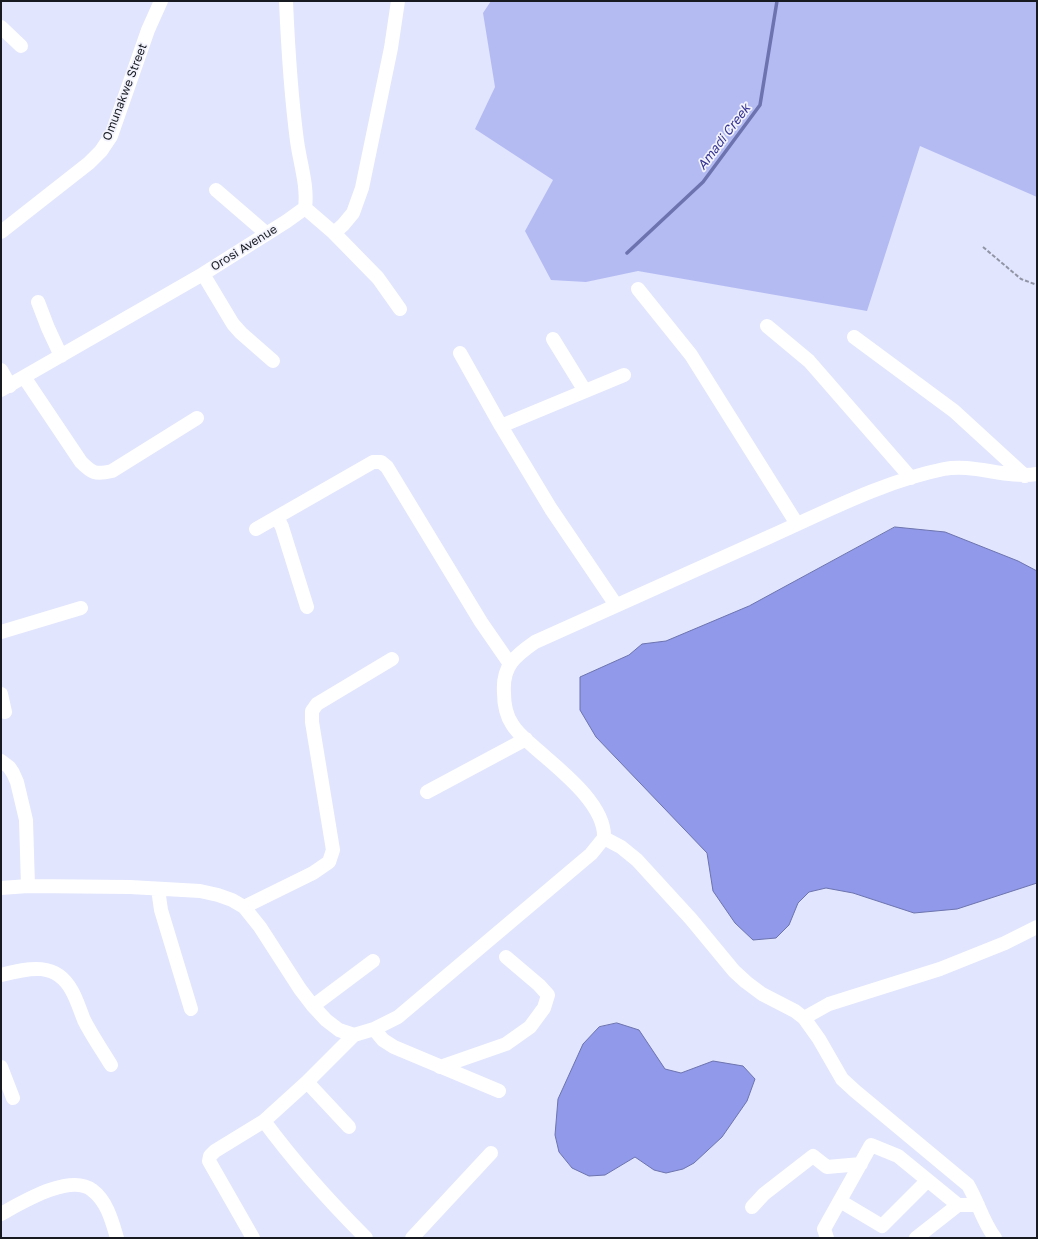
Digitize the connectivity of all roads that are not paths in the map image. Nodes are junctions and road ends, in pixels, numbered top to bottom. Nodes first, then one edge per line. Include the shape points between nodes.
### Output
1 (161, 1) edge
2 (286, 1) edge
3 (398, 1) edge
4 (1, 27) edge
5 (21, 46) dead end
6 (216, 190) dead end
7 (305, 208) junction
8 (1, 232) edge
9 (334, 233) junction
10 (267, 234) junction
11 (203, 274) junction
12 (638, 289) dead end
13 (38, 302) dead end
14 (400, 309) dead end
15 (766, 326) dead end
16 (854, 336) dead end
17 (553, 339) dead end
18 (460, 353) dead end
19 (61, 356) junction
20 (273, 361) dead end
21 (1, 370) edge
22 (624, 375) dead end
23 (24, 377) junction
24 (6, 388) edge
25 (585, 391) junction
26 (197, 418) dead end
27 (501, 426) junction
28 (1031, 475) edge
29 (911, 478) junction
30 (277, 517) junction
31 (797, 524) junction
32 (256, 529) dead end
33 (616, 605) junction
34 (307, 607) dead end
35 (80, 608) dead end
36 (1, 632) edge
37 (392, 659) dead end
38 (510, 664) junction
39 (1, 694) edge
40 (5, 712) dead end
41 (526, 739) junction
42 (1, 761) edge
43 (427, 792) dead end
44 (604, 838) junction
45 (28, 886) junction
46 (1, 888) edge
47 (158, 889) junction
48 (244, 907) junction
49 (1037, 927) edge
50 (506, 957) dead end
51 (373, 961) dead end
52 (1, 975) edge
53 (313, 1006) junction
54 (191, 1009) dead end
55 (804, 1018) junction
56 (374, 1029) junction
57 (354, 1034) junction
58 (111, 1065) dead end
59 (1, 1067) edge
60 (440, 1067) junction
61 (307, 1082) junction
62 (499, 1092) dead end
63 (13, 1098) dead end
64 (264, 1121) junction
65 (349, 1127) dead end
66 (492, 1153) dead end
67 (860, 1164) junction
68 (927, 1181) junction
69 (840, 1201) junction
70 (958, 1205) junction
71 (978, 1205) junction
72 (752, 1207) dead end
73 (1, 1214) edge
74 (117, 1238) edge
75 (252, 1238) edge
76 (366, 1238) edge
77 (412, 1238) edge
78 (827, 1238) edge
79 (916, 1238) edge
80 (995, 1238) edge

1 - 8 street, Omunakwe Street via 148,30 111,136 101,151 60,187
2 - 7 street via 288,57
3 - 9 street via 391,48 362,188 353,213
4 - 5 street
6 - 10 street
7 - 9 street
7 - 10 street, Orosi Avenue
9 - 14 street via 378,278
10 - 11 street, Orosi Avenue
11 - 19 street, Orosi Avenue
11 - 20 street via 233,324
12 - 31 street via 691,355
13 - 19 street
15 - 29 street via 809,361
16 - 28 street via 954,411
17 - 25 street
18 - 27 street
19 - 23 street, Orosi Avenue
21 - 24 street
22 - 25 street
23 - 24 street, Orosi Avenue
23 - 26 street via 81,462 93,473 112,471
25 - 27 street
27 - 33 street via 551,509
28 - 29 street via 946,469
29 - 31 street
30 - 32 street
30 - 34 street
30 - 38 street via 373,462 383,463 481,622
31 - 33 street
33 - 38 street via 535,642 518,654
35 - 36 street
37 - 48 street via 316,704 312,711 333,850 329,862 313,873
38 - 41 street via 504,675 504,706 512,725
39 - 40 street
41 - 43 street
41 - 44 street via 587,798 602,823
42 - 45 street via 14,773 26,820
44 - 55 street via 637,860 746,982
44 - 56 street via 581,863 452,973 398,1017
45 - 46 street
45 - 47 street
47 - 48 street via 200,891 232,900
47 - 54 street via 161,910
48 - 53 street
49 - 55 street via 940,969 829,1004
50 - 60 street via 548,995 544,1008 530,1027 506,1044
51 - 53 street
52 - 58 street via 24,969 38,969 55,972 64,979 90,1031
53 - 57 street via 339,1030
55 - 71 street via 842,1078 867,1102 960,1177 968,1185
56 - 57 street
56 - 60 street via 383,1040 394,1047
57 - 61 street
59 - 63 street
60 - 62 street
61 - 64 street
61 - 65 street
64 - 75 street via 215,1151 209,1161
64 - 76 street via 308,1177
66 - 77 street
67 - 68 street via 871,1146 898,1156
67 - 69 street
67 - 72 street via 827,1167 813,1156 764,1194
68 - 69 street via 882,1226
68 - 70 street
69 - 78 street via 824,1229
70 - 71 street
70 - 79 street
71 - 80 street
73 - 74 street via 52,1189 84,1186 92,1189 104,1204

